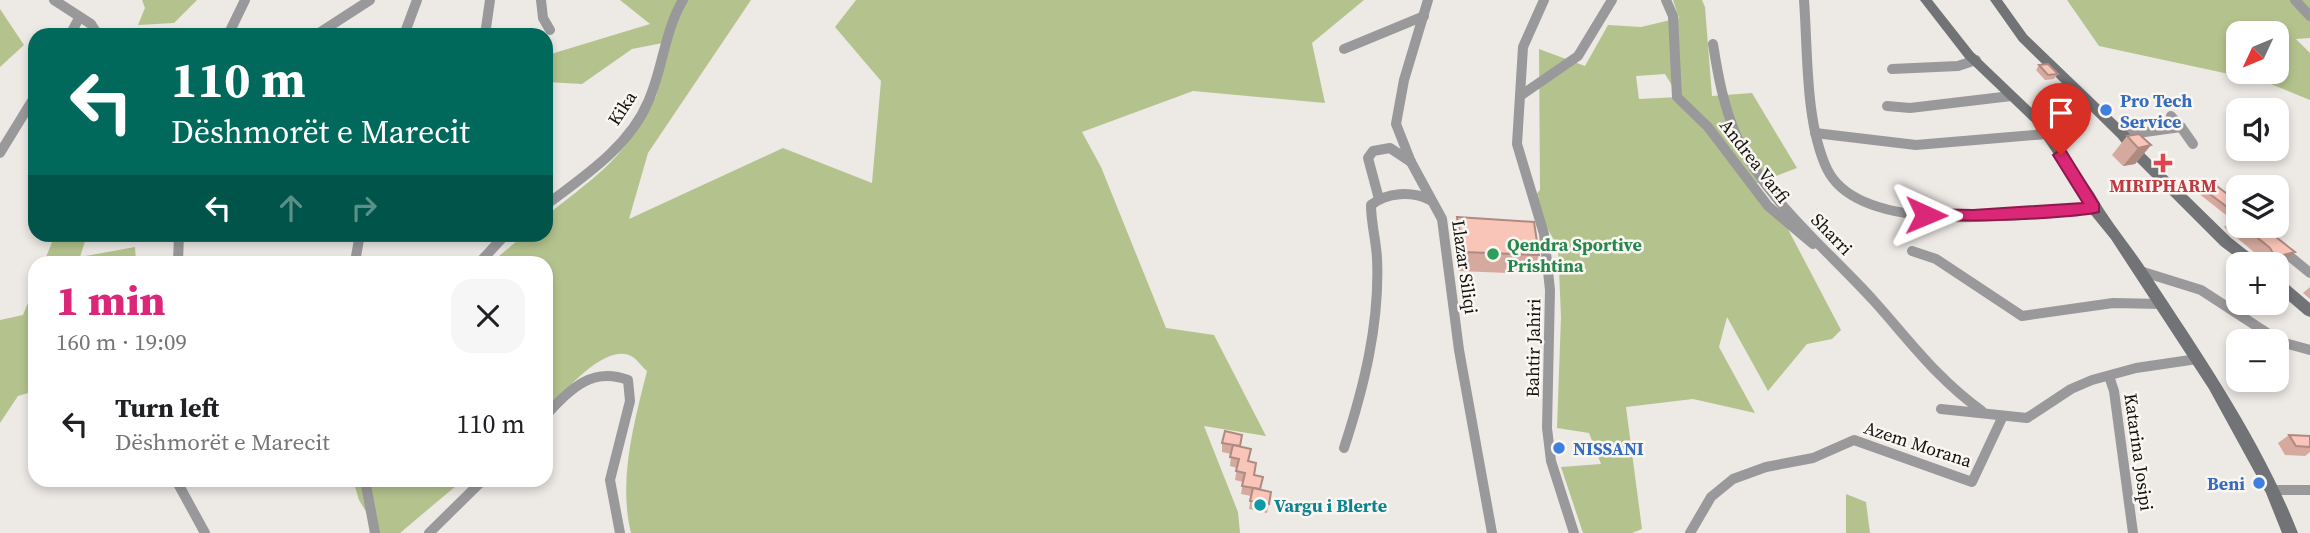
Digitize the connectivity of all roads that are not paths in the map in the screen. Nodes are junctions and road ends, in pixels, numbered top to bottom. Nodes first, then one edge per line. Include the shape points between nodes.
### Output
1 (54, 0) edge
2 (245, 0) edge
3 (370, 0) edge
4 (417, 0) edge
5 (490, 0) edge
6 (541, 0) edge
7 (684, 0) edge
8 (1429, 0) edge
9 (1544, 0) edge
10 (1612, 0) edge
11 (1666, 0) edge
12 (1804, 0) edge
13 (1926, 0) edge
14 (1996, 0) edge
15 (2295, 0) edge
16 (1423, 16) junction
17 (2310, 16) edge
18 (79, 18) junction
19 (74, 28) edge
20 (94, 28) edge
21 (230, 28) edge
22 (327, 28) edge
23 (407, 28) edge
24 (486, 28) edge
25 (549, 28) edge
26 (1713, 44) dead end
27 (1344, 49) dead end
28 (1976, 60) junction
29 (1892, 69) dead end
30 (1520, 96) junction
31 (2011, 96) junction
32 (1886, 106) dead end
33 (28, 107) edge
34 (2171, 116) dead end
35 (2181, 127) junction
36 (1815, 133) junction
37 (2046, 134) junction
38 (2123, 135) junction
39 (2193, 145) dead end
40 (0, 153) edge
41 (1411, 162) junction
42 (1379, 199) junction
43 (553, 200) edge
44 (1432, 201) junction
45 (2094, 208) junction
46 (1443, 219) junction
47 (1455, 225) edge
48 (2280, 247) edge
49 (1822, 249) junction
50 (1912, 251) dead end
51 (2239, 252) edge
52 (2140, 271) junction
53 (2310, 273) edge
54 (2289, 293) edge
55 (2162, 304) junction
56 (2310, 311) edge
57 (2310, 350) edge
58 (2197, 359) junction
59 (2109, 376) junction
60 (553, 408) edge
61 (1941, 409) dead end
62 (1982, 411) junction
63 (2002, 418) junction
64 (1344, 448) dead end
65 (180, 487) edge
66 (366, 487) edge
67 (476, 487) edge
68 (2273, 489) junction
69 (2310, 491) edge
70 (205, 533) edge
71 (375, 533) edge
72 (429, 533) edge
73 (620, 533) edge
74 (1492, 533) edge
75 (1574, 533) edge
76 (1690, 533) edge
77 (2133, 533) edge
78 (2290, 533) edge

1 - 18 street
2 - 21 street
3 - 22 street
4 - 23 street
5 - 24 street
6 - 25 street
7 - 43 street, Kika via 674,15 642,112 600,164
8 - 16 street, Llazar Siliqi
9 - 30 street, Bahtir Jahiri via 1523,47
10 - 30 street via 1578,56
11 - 49 street, Andrea Varfi via 1673,16 1677,97 1704,121 1762,202 1796,234
12 - 36 street
13 - 28 street
14 - 38 street via 2023,38
15 - 17 street
16 - 27 street
16 - 41 street, Llazar Siliqi via 1396,124
18 - 19 street
18 - 20 street
26 - 49 street, Sharri via 1722,96 1743,148
28 - 29 street via 1966,65
28 - 31 street
30 - 75 street, Bahtir Jahiri via 1517,144 1550,290 1547,428 1551,461
31 - 32 street via 1910,108
31 - 37 street
33 - 40 street
34 - 35 street
35 - 38 street
35 - 39 street
36 - 37 street via 1916,145
36 - 45 street via 1832,177 1850,196 1890,210 1973,215
37 - 45 street
38 - 51 street
41 - 42 street via 1390,148 1373,151 1368,158
41 - 44 street, Llazar Siliqi
42 - 44 street via 1419,195
42 - 64 street via 1371,205 1377,258 1371,348 1362,396
44 - 46 street, Llazar Siliqi
45 - 52 street
46 - 47 street
46 - 74 street, Llazar Siliqi via 1459,350
48 - 53 street
49 - 62 street, Sharri via 1873,300 1931,373
50 - 55 street via 1936,259 2022,316 2113,303
52 - 55 street
52 - 57 street via 2201,290 2281,342
54 - 56 street
55 - 58 street
58 - 59 street
58 - 68 street
59 - 63 street via 2056,397 2038,414
59 - 77 street, Katarina Josipi
60 - 73 street via 585,378 600,373 628,380 630,405 609,481
61 - 62 street
62 - 63 street
63 - 76 street, Azem Morana via 1972,482 1854,440 1813,458 1733,479 1711,497
65 - 70 street
66 - 71 street
67 - 72 street
68 - 69 street
68 - 78 street

